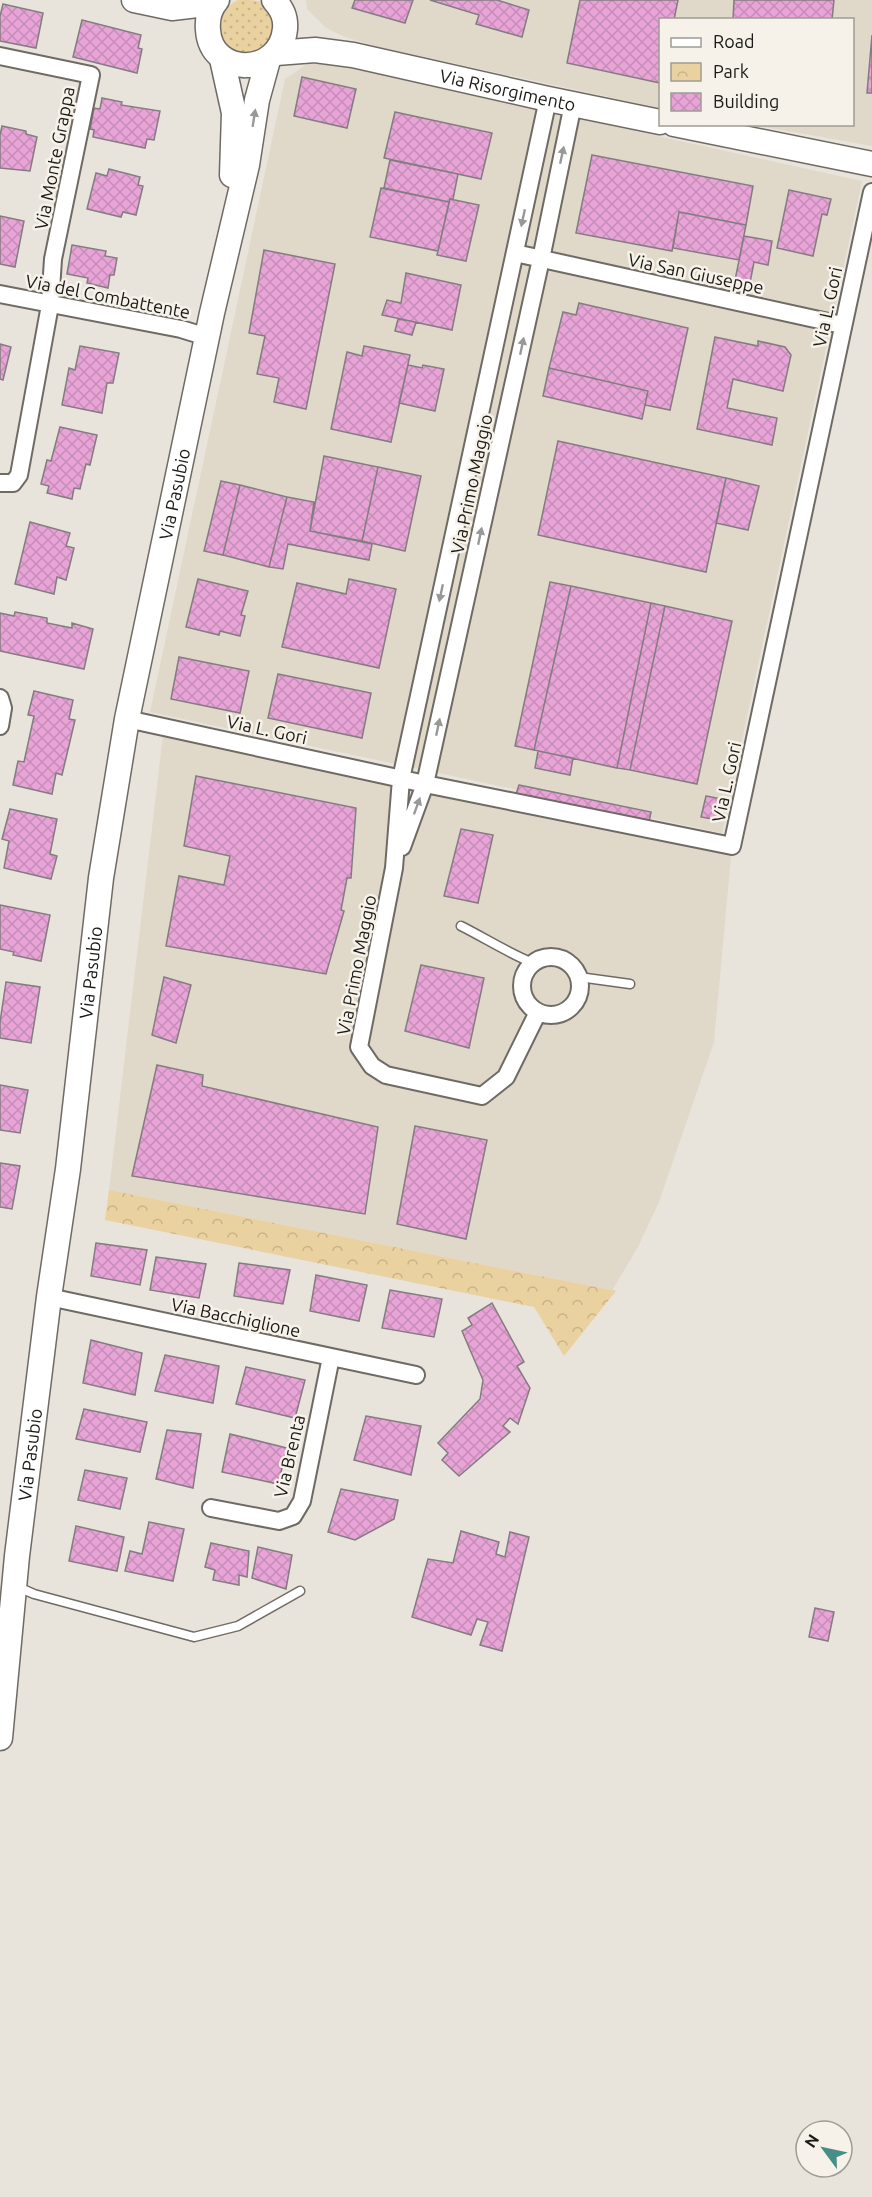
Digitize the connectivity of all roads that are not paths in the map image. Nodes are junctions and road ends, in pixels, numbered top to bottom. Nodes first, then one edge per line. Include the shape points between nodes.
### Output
1 (215, 1) edge
2 (140, 2) edge
3 (281, 8) edge
4 (215, 50) junction
5 (353, 55) junction
6 (0, 56) edge
7 (272, 57) junction
8 (548, 99) junction
9 (573, 104) junction
10 (659, 122) edge
11 (684, 126) edge
12 (872, 164) edge
13 (872, 192) edge
14 (234, 216) junction
15 (515, 253) junction
16 (541, 259) junction
17 (0, 294) edge
18 (50, 305) junction
19 (842, 325) junction
20 (207, 337) junction
21 (0, 483) edge
22 (447, 566) junction
23 (472, 571) junction
24 (0, 698) edge
25 (127, 719) junction
26 (0, 726) edge
27 (401, 778) junction
28 (425, 784) junction
29 (394, 868) junction
30 (461, 926) dead end
31 (533, 963) junction
32 (579, 977) junction
33 (630, 984) dead end
34 (538, 1012) junction
35 (49, 1297) junction
36 (331, 1357) junction
37 (416, 1375) dead end
38 (211, 1508) dead end
39 (7, 1584) edge
40 (300, 1591) dead end
41 (0, 1738) edge

1 - 2 street via 172,8
1 - 4 street via 207,18
2 - 4 street via 176,16
3 - 5 street via 305,36
3 - 7 street via 284,39
4 - 7 street via 245,67
4 - 14 street, Via Pasubio via 234,113
5 - 7 street via 315,51
5 - 8 street, Via Risorgimento
6 - 18 street, Via Monte Grappa via 91,75 53,260
14 -> 7 street, Via Pasubio via 257,100
8 - 9 street, Via Risorgimento
8 -> 15 street, Via Primo Maggio
9 - 10 street, Via Risorgimento
16 -> 9 street, Via Primo Maggio
11 - 12 street
13 - 19 street, Via L. Gori
14 - 20 street, Via Pasubio
15 - 16 street, Via San Giuseppe
15 - 22 street, Via Primo Maggio
16 - 19 street, Via San Giuseppe
23 -> 16 street, Via Primo Maggio
17 - 18 street, Via del Combattente
18 - 20 street, Via del Combattente
18 - 21 street via 19,475 14,483
19 - 28 street, Via L. Gori via 732,846
20 - 25 street, Via Pasubio
22 - 23 street
22 -> 27 street, Via Primo Maggio
28 -> 23 street, Via Primo Maggio
24 - 26 street
25 - 27 street, Via L. Gori
25 - 35 street, Via Pasubio via 101,878 68,1169
27 - 28 street, Via L. Gori
27 - 29 street, Via Primo Maggio
29 -> 28 street, Via Primo Maggio
29 - 34 street, Via Primo Maggio via 359,1047 372,1066 386,1075 482,1096 506,1077
30 - 31 lane
31 - 32 street via 550,956 560,957 575,968
31 - 34 street via 525,972 523,995
32 - 33 lane
32 - 34 street via 575,1003 565,1012
35 - 36 street, Via Bacchiglione
35 - 39 street, Via Pasubio
36 - 37 street, Via Bacchiglione
36 - 38 street, Via Brenta via 302,1501 293,1516 279,1521
39 - 40 lane via 194,1637 238,1626
39 - 41 street, Via Pasubio

